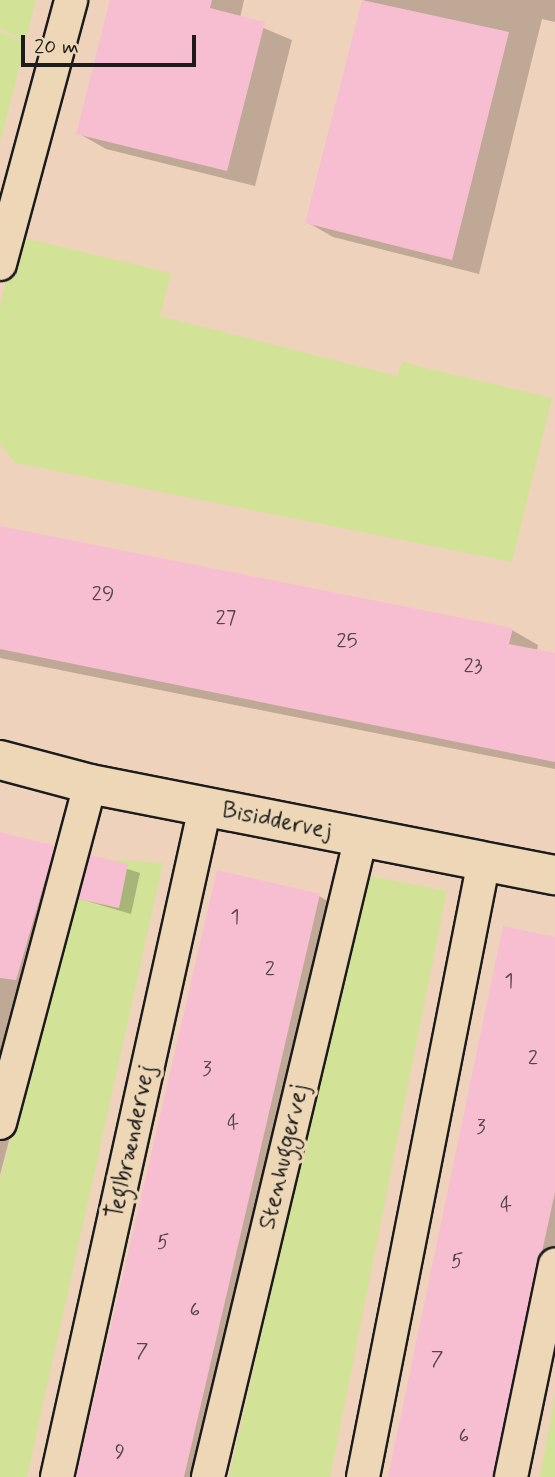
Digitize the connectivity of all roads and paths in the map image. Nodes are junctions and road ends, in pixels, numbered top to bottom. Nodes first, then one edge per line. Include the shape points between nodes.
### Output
1 (71, 0) edge
2 (0, 264) edge
3 (0, 760) edge
4 (90, 784) junction
5 (205, 807) junction
6 (361, 837) junction
7 (484, 861) junction
8 (555, 875) edge
9 (0, 1123) edge
10 (555, 1265) edge
11 (57, 1477) edge
12 (208, 1477) edge
13 (363, 1477) edge
14 (511, 1477) edge

1 - 2 lane
3 - 4 street, Bisiddervej
4 - 5 street, Bisiddervej
4 - 9 lane
5 - 6 street, Bisiddervej
5 - 11 lane, Teglbrændervej
6 - 7 street, Bisiddervej
6 - 12 lane, Stenhuggervej
7 - 8 street, Bisiddervej
7 - 13 lane
10 - 14 lane

